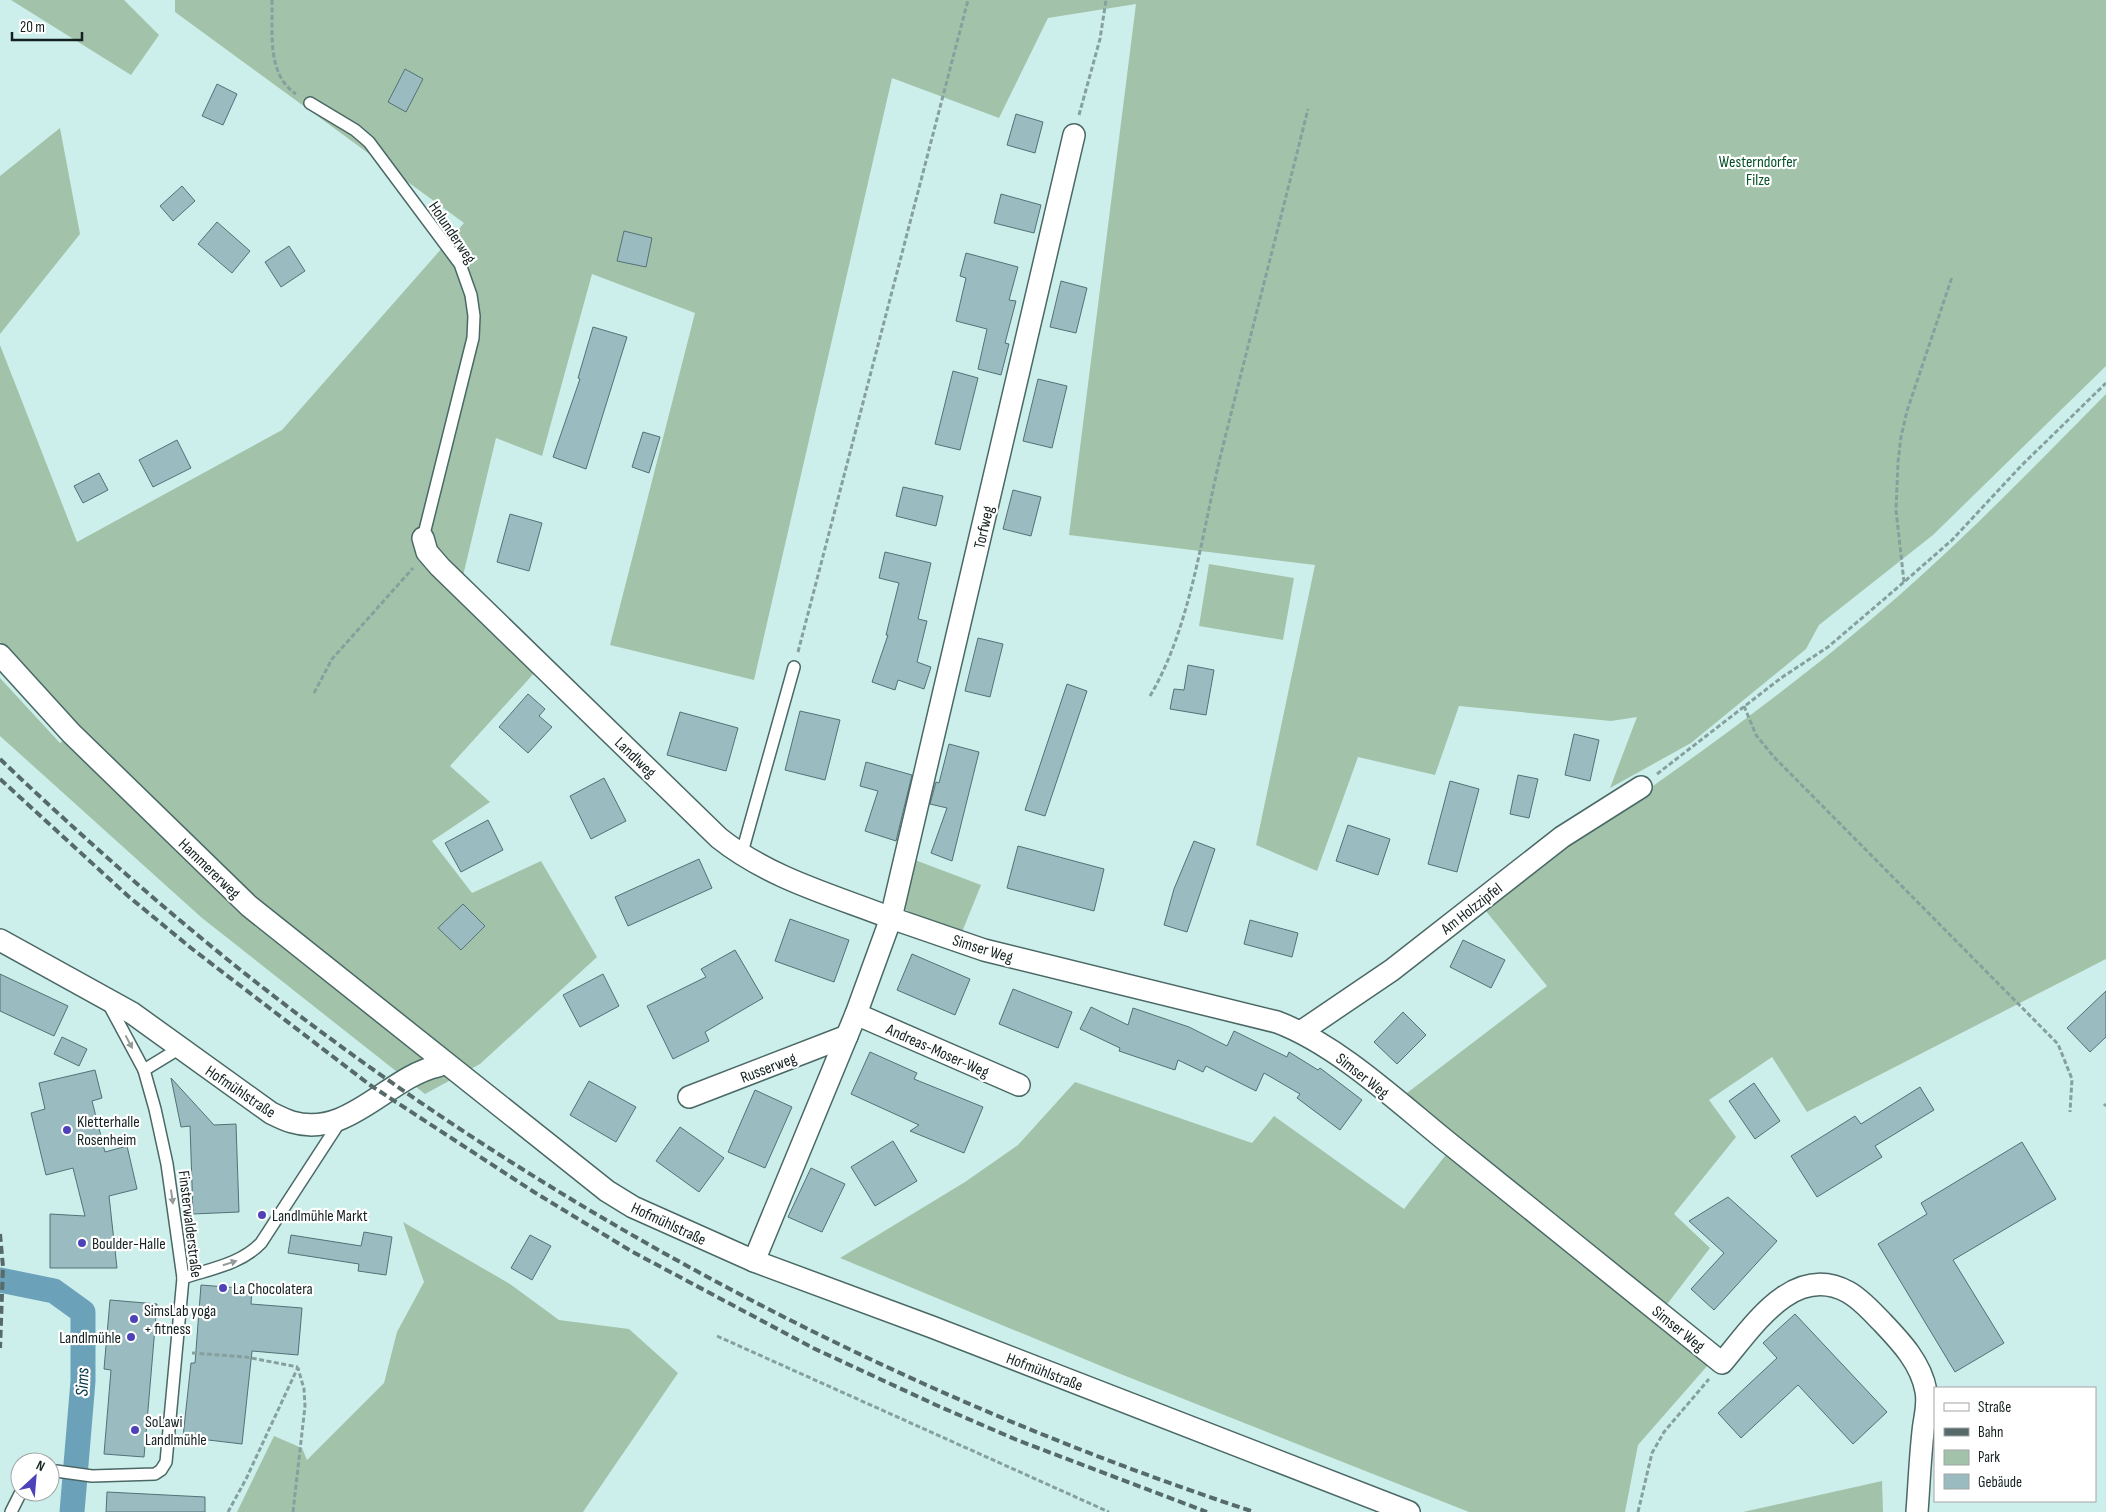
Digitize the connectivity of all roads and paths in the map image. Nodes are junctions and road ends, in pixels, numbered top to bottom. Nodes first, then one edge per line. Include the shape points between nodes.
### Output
1 (272, 0) edge
2 (968, 0) edge
3 (1106, 0) edge
4 (310, 103) joint
5 (1308, 109) dead end
6 (1074, 135) joint
7 (1952, 277) dead end
8 (2106, 383) edge
9 (425, 545) junction
10 (1904, 582) junction
11 (0, 654) edge
12 (794, 667) joint
13 (314, 693) dead end
14 (1150, 696) dead end
15 (1744, 706) junction
16 (1641, 787) joint
17 (741, 856) junction
18 (891, 918) junction
19 (0, 940) edge
20 (106, 999) junction
21 (856, 1014) junction
22 (1302, 1032) junction
23 (846, 1036) junction
24 (180, 1048) junction
25 (441, 1060) junction
26 (144, 1070) junction
27 (1020, 1086) dead end
28 (688, 1097) dead end
29 (2070, 1112) dead end
30 (342, 1118) junction
31 (754, 1261) junction
32 (183, 1278) junction
33 (717, 1336) dead end
34 (178, 1352) junction
35 (1722, 1363) junction
36 (298, 1367) junction
37 (60, 1474) edge
38 (228, 1512) edge
39 (293, 1512) edge
40 (1109, 1512) edge
41 (1409, 1512) edge
42 (1638, 1512) edge
43 (1917, 1512) edge

1 - 4 path via 274,58 278,74 289,89
2 - 12 path
3 - 6 path via 1100,40
4 - 9 lane, Holunderweg via 355,130 368,142 460,264 471,294 474,316 472,344
5 - 14 path via 1184,614 1165,671
6 - 18 street, Torfweg
7 - 10 path via 1901,436 1896,510
8 - 10 path via 2021,466 1952,540
9 - 13 path via 332,659
9 - 17 street, Landlweg via 712,831
10 - 15 path via 1828,648
11 - 25 street, Hammererweg via 71,733 249,906
12 - 17 lane
15 - 16 path
15 - 29 path via 1756,735 1774,758 2058,1044 2072,1079
16 - 22 street, Am Holzzipfel via 1562,837 1392,970
17 - 18 street, Landlweg via 766,870
18 - 21 street
18 - 22 street, Simser Weg via 984,950 1277,1022
19 - 20 street, Hofmühlstraße
20 - 24 street, Hofmühlstraße via 132,1013
20 -> 26 lane, Finsterwalderstraße
21 - 23 street
21 - 27 street, Andreas-Moser-Weg
22 - 35 street, Simser Weg via 1395,1100
23 - 28 street, Russerweg
23 - 31 street
24 - 26 lane
24 - 30 street, Hofmühlstraße via 271,1113 292,1123 313,1125
25 - 30 street, Hofmühlstraße via 438,1066 415,1074
25 - 31 street, Hofmühlstraße via 607,1191 633,1207
26 -> 32 lane, Finsterwalderstraße via 167,1164
32 -> 30 lane via 234,1261 261,1243
31 - 41 street, Hofmühlstraße
32 - 34 lane, Finsterwalderstraße
33 - 40 path
34 - 36 path
34 - 37 lane, Finsterwalderstraße via 166,1462 161,1470 155,1474
35 - 42 path via 1664,1432 1652,1453
35 - 43 street via 1769,1308 1791,1291 1813,1285 1834,1286 1863,1302 1916,1362 1924,1378 1928,1410 1923,1430
36 - 38 path
36 - 39 path via 305,1406

